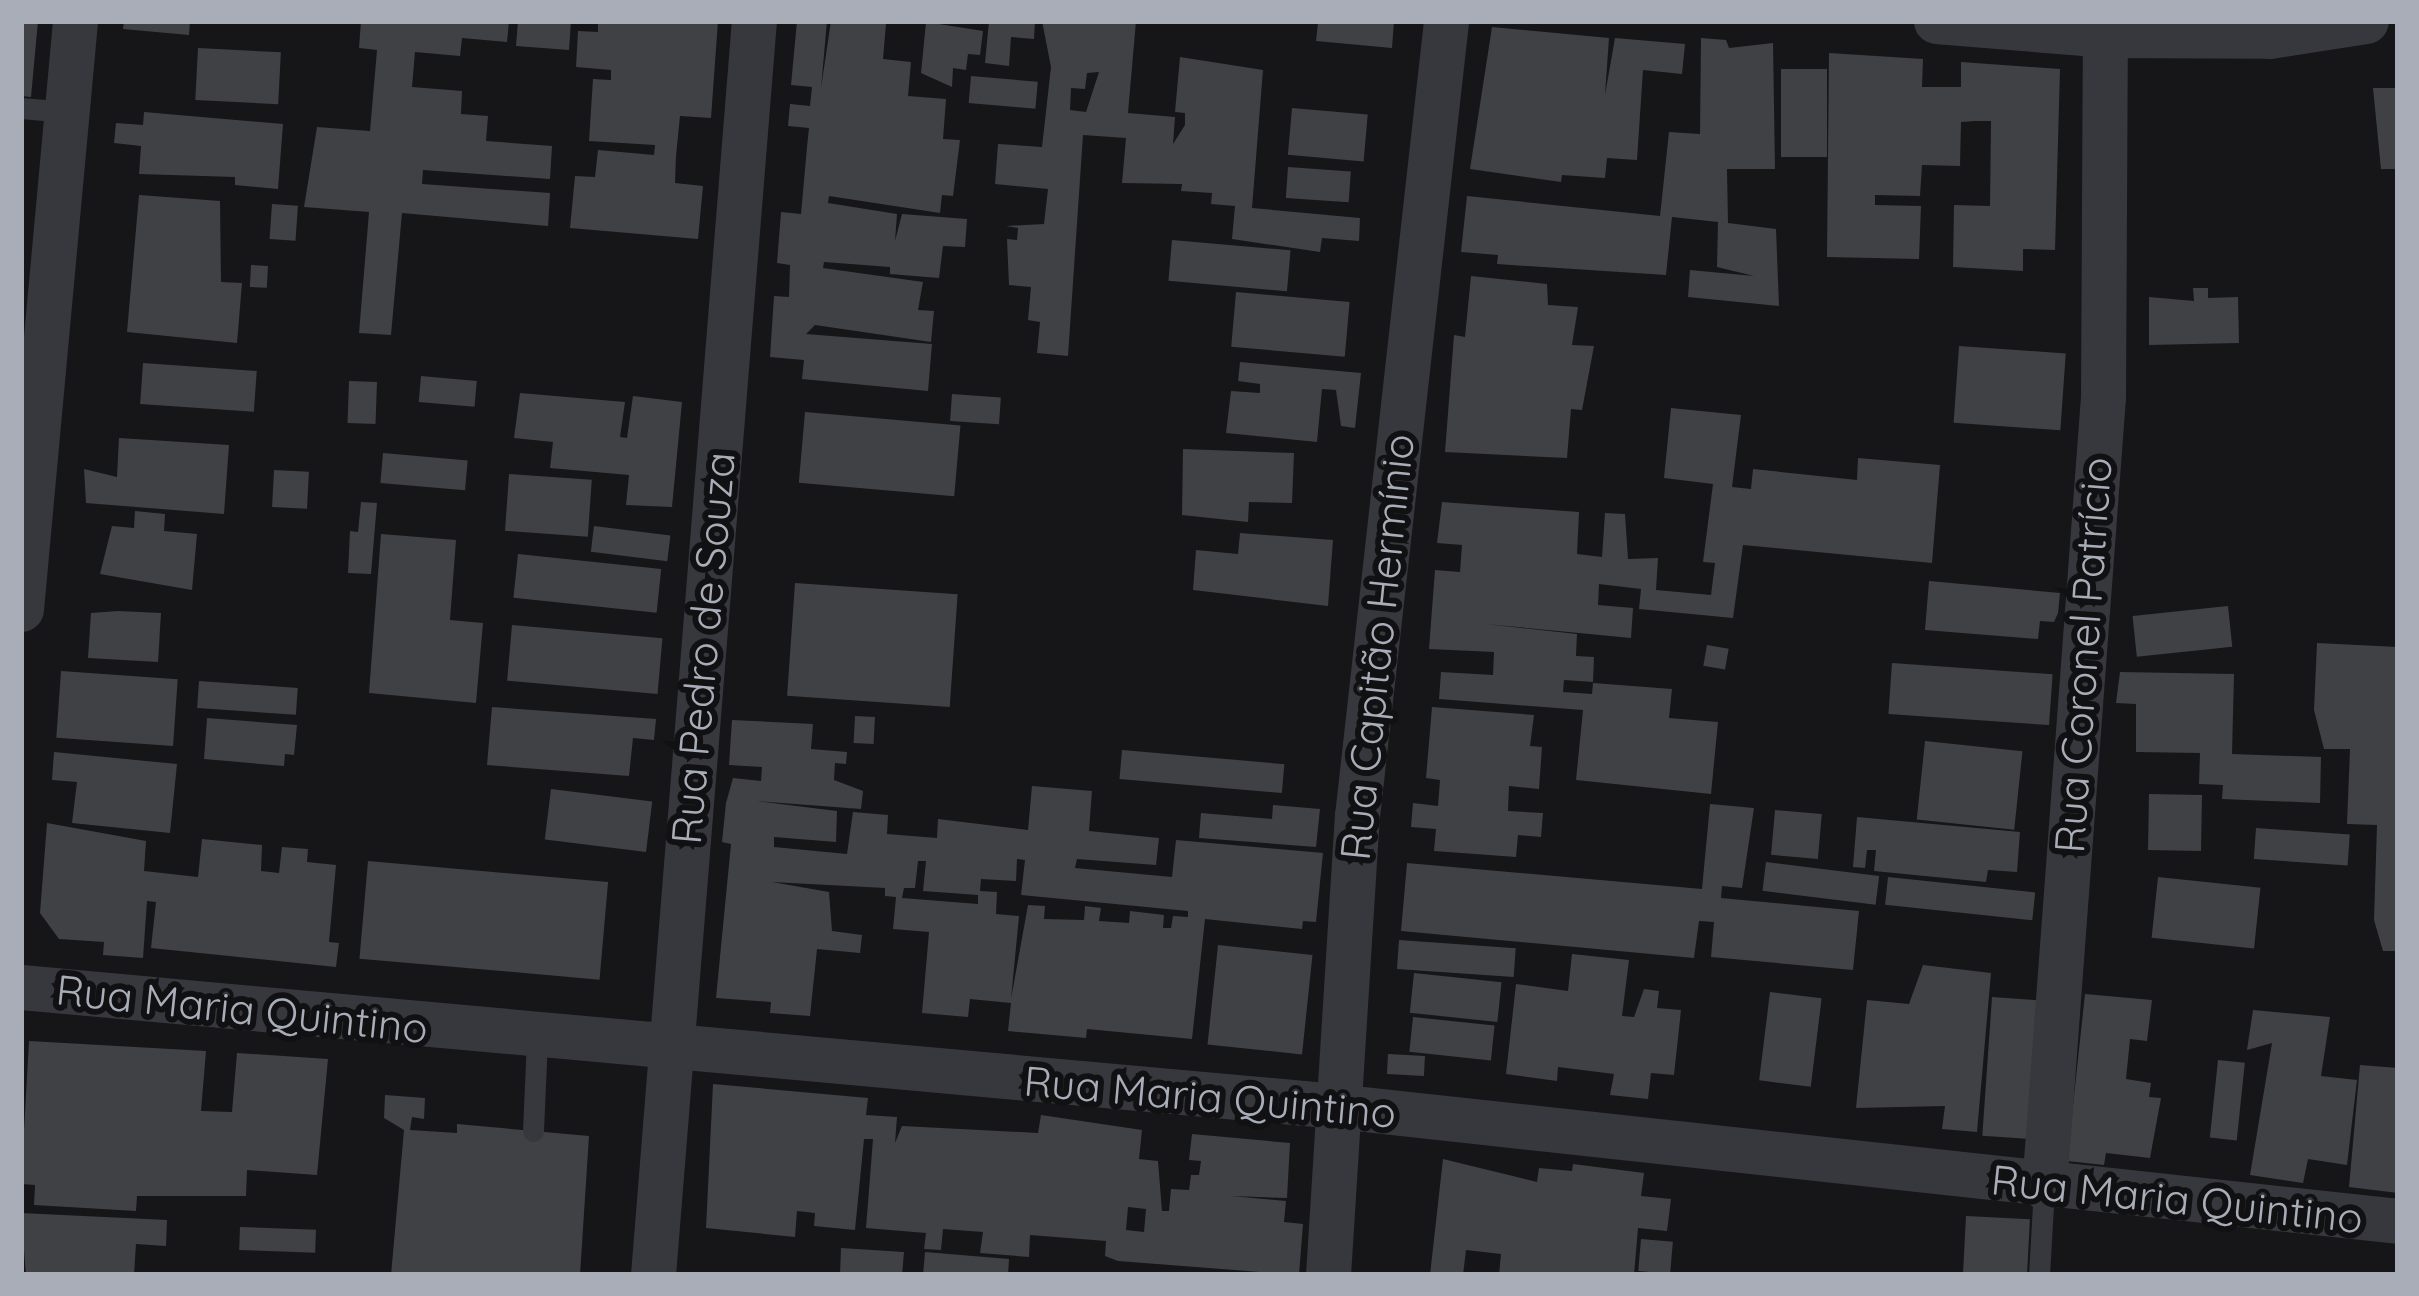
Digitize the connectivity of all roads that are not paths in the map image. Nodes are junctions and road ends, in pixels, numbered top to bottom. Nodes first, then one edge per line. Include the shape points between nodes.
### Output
1 (76, 21) edge
2 (754, 21) edge
3 (1446, 21) edge
4 (1936, 21) edge
5 (2366, 21) edge
6 (2105, 35) junction
7 (21, 108) edge
8 (67, 112) junction
9 (26, 513) edge
10 (21, 609) edge
11 (21, 987) edge
12 (537, 1038) junction
13 (671, 1052) junction
14 (1336, 1106) junction
15 (532, 1131) dead end
16 (2044, 1187) junction
17 (2398, 1221) edge
18 (653, 1275) edge
19 (1328, 1275) edge
20 (2039, 1275) edge

1 - 8 street
2 - 13 street, Rua Pedro de Souza
3 - 14 street, Rua Capitão Hermínio via 1358,816
4 - 6 street
5 - 6 street via 2312,35
6 - 16 street, Rua Coronel Patrício via 2103,397
7 - 8 lane
8 - 9 street
9 - 10 street
11 - 12 street, Rua Maria Quintino
12 - 13 street, Rua Maria Quintino
12 - 15 lane
13 - 14 street, Rua Maria Quintino
13 - 18 street, Rua Pedro de Souza
14 - 16 street, Rua Maria Quintino
14 - 19 street, Rua Capitão Hermínio
16 - 17 street, Rua Maria Quintino
16 - 20 lane, Rua Coronel Patrício

